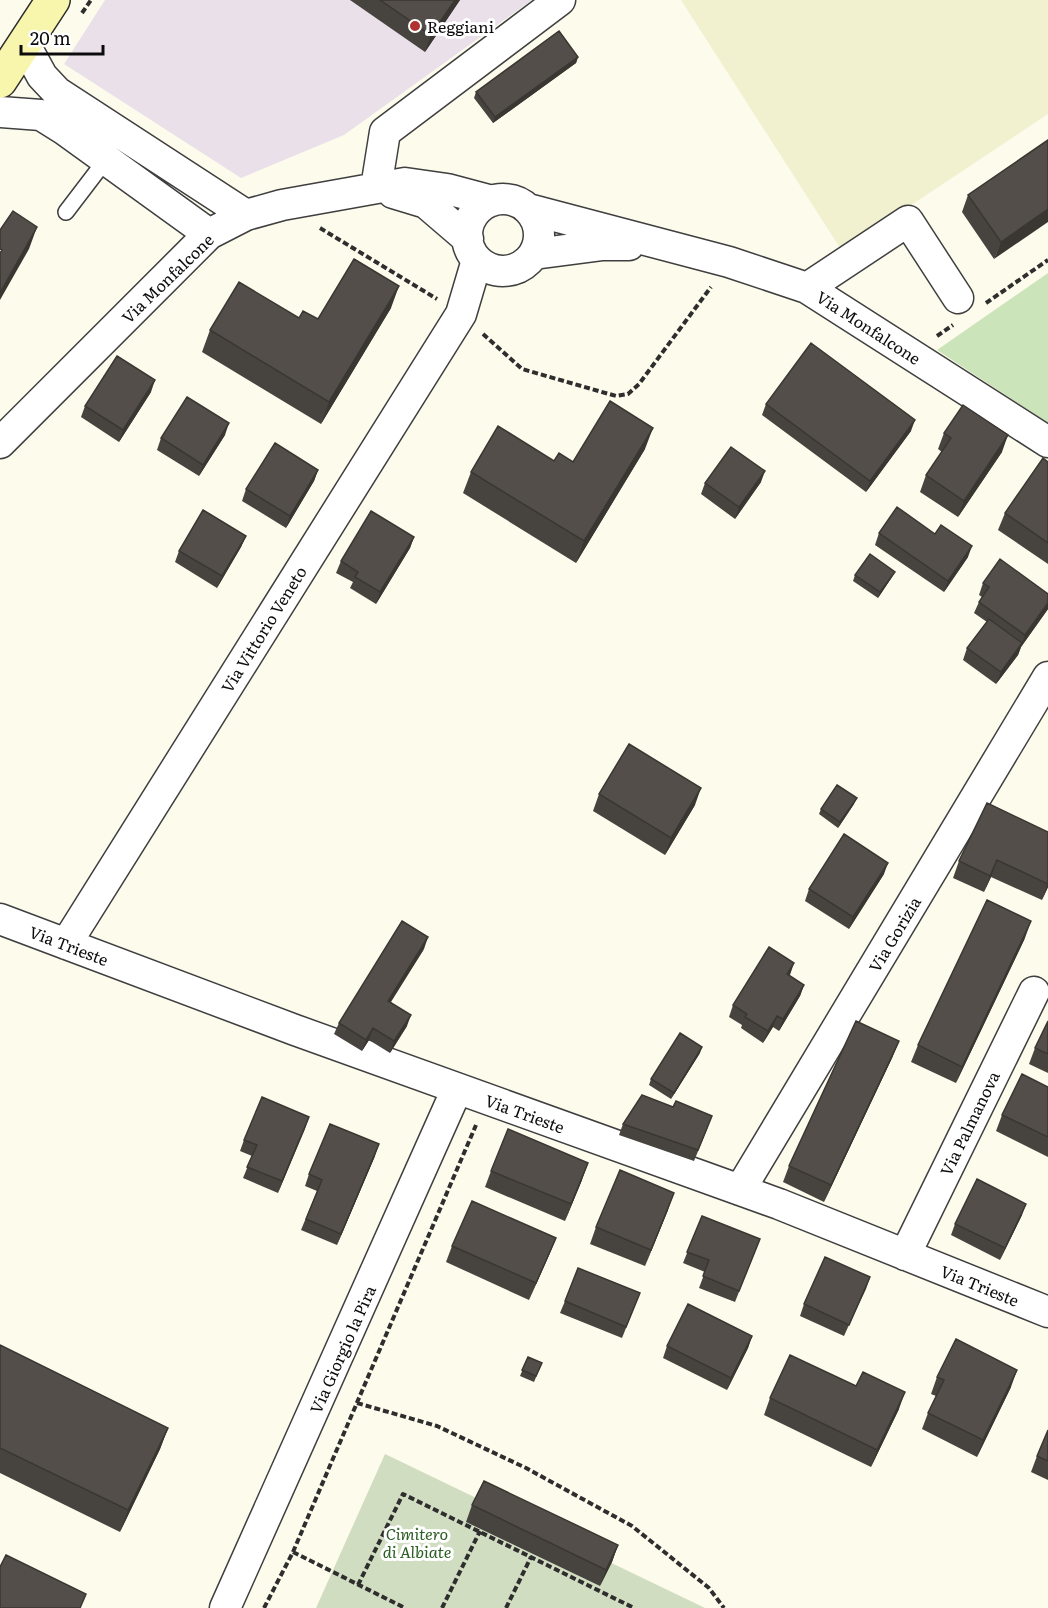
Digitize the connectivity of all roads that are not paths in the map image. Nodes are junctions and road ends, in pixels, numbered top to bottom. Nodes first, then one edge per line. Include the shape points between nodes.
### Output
1 (52, 0) edge
2 (560, 0) edge
3 (24, 43) junction
4 (0, 81) edge
5 (0, 112) edge
6 (124, 135) junction
7 (106, 159) junction
8 (376, 188) junction
9 (492, 201) junction
10 (528, 209) junction
11 (66, 212) dead end
12 (246, 215) junction
13 (209, 234) junction
14 (674, 247) junction
15 (472, 249) junction
16 (529, 260) junction
17 (807, 288) junction
18 (958, 298) dead end
19 (460, 314) junction
20 (1048, 442) edge
21 (0, 443) edge
22 (1048, 677) edge
23 (0, 920) edge
24 (66, 944) junction
25 (1034, 992) dead end
26 (457, 1089) junction
27 (740, 1190) junction
28 (905, 1255) junction
29 (1048, 1312) edge
30 (225, 1608) edge

1 - 3 main road
2 - 8 street via 385,132
3 - 4 main road
3 - 6 street via 42,76 57,92
5 - 7 street via 41,115
6 - 7 lane
6 - 12 street
7 - 11 lane
7 - 13 street
8 - 9 street, Via Monfalcone via 405,183
8 - 12 street, Via Monfalcone
8 - 15 street, Via Monfalcone via 426,203
9 - 10 street via 512,200
9 - 15 street via 472,217 468,228
10 - 14 street, Via Monfalcone
10 - 16 street via 539,230 538,243
12 - 13 street, Via Monfalcone
13 - 21 street, Via Monfalcone
14 - 16 street, Via Monfalcone via 603,244
14 - 17 street, Via Monfalcone
15 - 16 street via 487,267 497,270 510,271
15 - 19 street, Via Vittorio Veneto
16 - 19 street, Via Vittorio Veneto
17 - 18 street via 908,221
17 - 20 street, Via Monfalcone
19 - 24 street, Via Vittorio Veneto
22 - 27 street, Via Gorizia
23 - 24 street, Via Trieste
24 - 26 street, Via Trieste
25 - 28 street, Via Palmanova
26 - 27 street, Via Trieste
26 - 30 street, Via Giorgio la Pira
27 - 28 street, Via Trieste
28 - 29 street, Via Trieste

